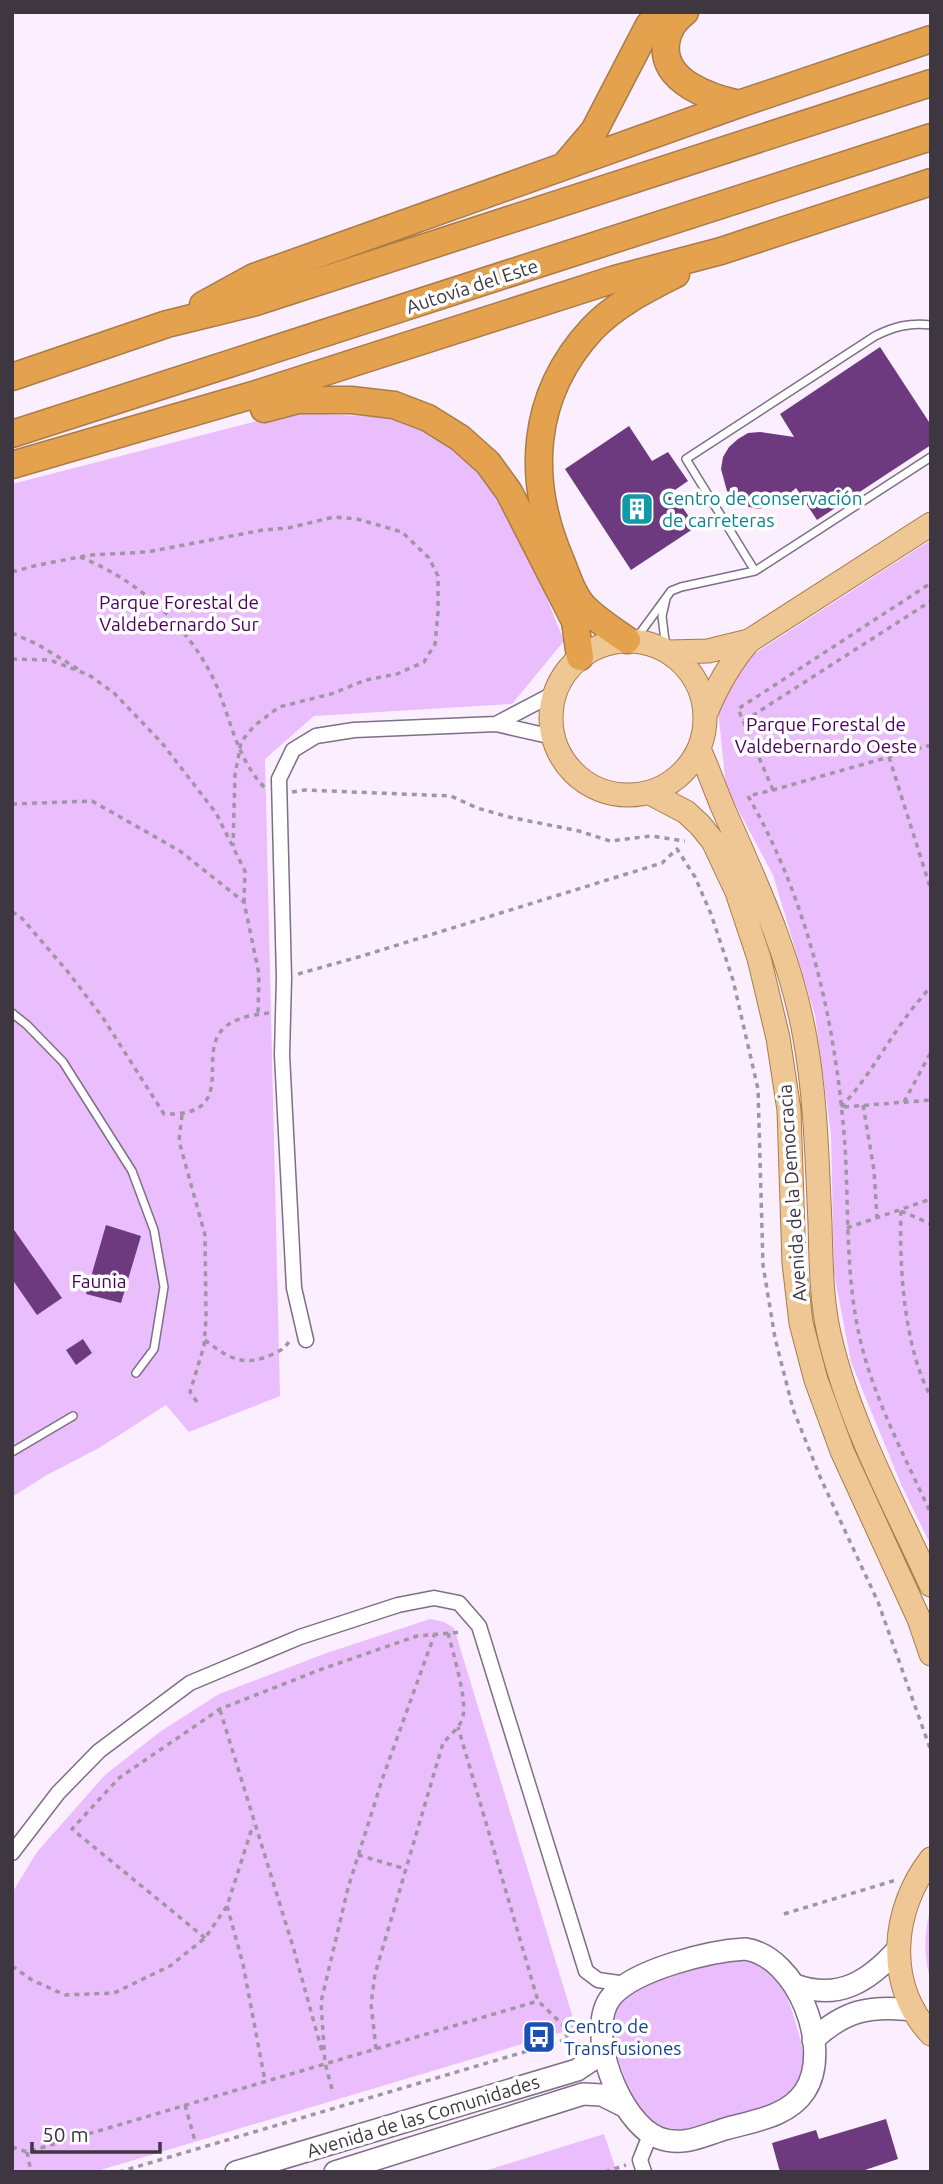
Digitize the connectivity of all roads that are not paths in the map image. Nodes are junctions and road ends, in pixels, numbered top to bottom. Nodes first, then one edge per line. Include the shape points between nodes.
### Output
1 (661, 12) edge
2 (685, 12) edge
3 (931, 39) edge
4 (931, 83) edge
5 (739, 104) junction
6 (931, 137) edge
7 (562, 167) junction
8 (931, 182) edge
9 (720, 251) junction
10 (167, 324) junction
11 (931, 325) edge
12 (12, 377) edge
13 (12, 434) edge
14 (931, 457) edge
15 (12, 466) edge
16 (931, 524) edge
17 (755, 570) junction
18 (667, 597) junction
19 (631, 640) junction
20 (749, 641) junction
21 (668, 651) junction
22 (580, 657) junction
23 (555, 693) junction
24 (706, 713) junction
25 (496, 724) junction
26 (553, 737) junction
27 (699, 749) junction
28 (650, 793) junction
29 (12, 1013) edge
30 (306, 1340) dead end
31 (136, 1373) dead end
32 (73, 1416) dead end
33 (12, 1452) edge
34 (931, 1585) edge
35 (931, 1654) edge
36 (12, 1853) edge
37 (931, 1859) edge
38 (898, 1949) junction
39 (626, 1984) junction
40 (795, 1985) junction
41 (914, 2010) junction
42 (931, 2034) edge
43 (813, 2040) junction
44 (603, 2049) junction
45 (624, 2106) junction
46 (650, 2135) junction
47 (236, 2172) edge
48 (335, 2172) edge
49 (644, 2172) edge

1 - 7 highway via 649,25 594,131
2 - 5 highway via 668,31 665,48 669,64 700,92
3 - 5 highway
4 - 10 highway via 256,302
5 - 7 highway
6 - 13 highway, Autovía del Este
7 - 10 highway via 254,277
8 - 9 highway
9 - 15 highway via 615,279 253,396
9 - 19 highway via 626,300 593,328 570,357 550,395 541,426 538,469 542,507 553,543 583,606
10 - 12 highway
11 - 17 lane via 901,326 875,336 686,459
14 - 17 lane
15 - 22 highway via 124,447 298,400 394,405 428,418 488,463 509,492 575,621
16 - 20 main road
17 - 18 lane via 681,587
18 - 19 lane
18 - 21 lane via 662,615
19 - 21 main road
19 - 22 main road
20 - 21 main road via 708,651
20 - 24 main road via 727,668
21 - 24 main road via 695,678
22 - 23 main road
23 - 25 street
23 - 26 main road
24 - 27 main road
25 - 26 street
25 - 30 street via 316,736 293,750 279,779 282,1012 294,1288
26 - 28 main road via 566,765 589,786 619,795
27 - 28 main road via 679,776
27 - 34 main road, Avenida de la Democracia via 783,950 805,1036 815,1113 827,1322 840,1373
28 - 35 main road, Avenida de la Democracia via 686,813 713,841 737,892 759,958 789,1110 794,1263 801,1323 842,1451
29 - 31 lane via 62,1062 132,1171 154,1230 164,1287 153,1349
32 - 33 lane
36 - 39 street via 58,1793 99,1751 190,1683 300,1637 398,1605 433,1598 459,1603 479,1626 586,1970 598,1980
37 - 38 main road via 916,1878 902,1912
38 - 40 street via 874,1973 846,1988 827,1992
38 - 41 main road via 905,1990
39 - 40 street via 684,1959 745,1949 769,1957
39 - 44 street via 611,1997 603,2017
40 - 43 street via 809,2016
41 - 42 main road
41 - 43 street via 883,2008 841,2017
43 - 46 street via 811,2079 783,2112 679,2143
44 - 45 street
44 - 47 street, Avenida de las Comunidades via 577,2070
45 - 46 street
45 - 48 street, Avenida de las Comunidades via 601,2095 583,2094
46 - 49 street via 640,2160

